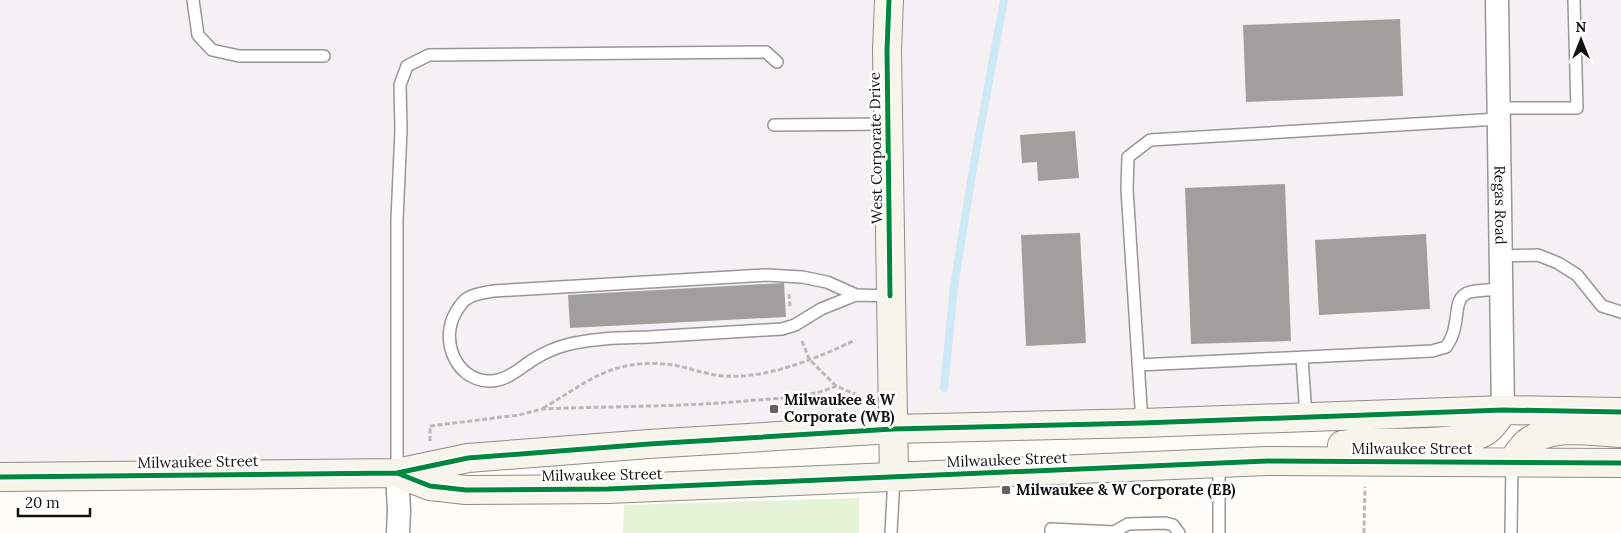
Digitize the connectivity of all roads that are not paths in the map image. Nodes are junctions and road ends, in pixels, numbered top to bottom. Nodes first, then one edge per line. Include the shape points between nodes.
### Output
1 (193, 0) edge
2 (889, 0) edge
3 (1497, 0) edge
4 (1574, 0) edge
5 (324, 56) dead end
6 (777, 62) dead end
7 (1498, 113) junction
8 (888, 124) junction
9 (774, 125) dead end
10 (1501, 256) junction
11 (1501, 289) junction
12 (856, 295) junction
13 (890, 296) junction
14 (1621, 312) edge
15 (1302, 357) junction
16 (1138, 365) junction
17 (1503, 410) junction
18 (1621, 412) edge
19 (1306, 417) junction
20 (1142, 423) junction
21 (893, 430) junction
22 (1621, 433) edge
23 (1512, 462) junction
24 (1230, 463) junction
25 (1621, 463) edge
26 (397, 473) junction
27 (0, 477) edge
28 (894, 478) junction
29 (1151, 528) edge
30 (1114, 532) edge
31 (398, 533) edge
32 (891, 533) edge
33 (1051, 533) edge
34 (1179, 533) edge
35 (1219, 533) edge
36 (1511, 533) edge

1 - 5 lane via 198,35 212,50 239,56
2 - 8 street, West Corporate Drive
3 - 7 street, Regas Road
4 - 7 lane via 1577,108
6 - 26 lane via 766,52 429,55 407,66 400,85
7 - 10 street, Regas Road
7 - 16 lane via 1150,140 1128,157 1127,189
8 - 9 lane
8 - 13 street, West Corporate Drive
10 - 11 street, Regas Road
10 - 14 lane via 1538,255 1558,263 1577,275 1602,306
11 - 15 lane via 1469,292 1462,296 1452,340 1446,347 1432,351
11 - 17 street, Regas Road
12 - 12 lane via 782,329 596,340 564,345 533,359 515,373 490,382 471,376 462,369 450,349 448,337 453,316 466,298 493,291 766,275 827,282
12 - 13 lane
13 - 21 street, West Corporate Drive
15 - 16 lane
15 - 19 lane
16 - 20 lane
17 - 18 street, Milwaukee Street
17 - 19 street, Milwaukee Street
17 - 24 street via 1485,432 1467,438 1355,443
19 - 20 street, Milwaukee Street
20 - 21 street, Milwaukee Street
21 - 26 street, Milwaukee Street via 468,458
21 - 28 street, West Corporate Drive
22 - 23 street via 1552,432 1525,444
23 - 24 street, Milwaukee Street
23 - 25 street, Milwaukee Street
23 - 36 lane
24 - 28 street, Milwaukee Street
24 - 35 lane
26 - 27 street, Milwaukee Street
26 - 28 street, Milwaukee Street via 430,486 466,490 608,489
26 - 31 street
28 - 32 lane
29 - 30 lane via 1128,524
29 - 34 lane via 1165,523 1173,525
30 - 33 lane via 1051,530

